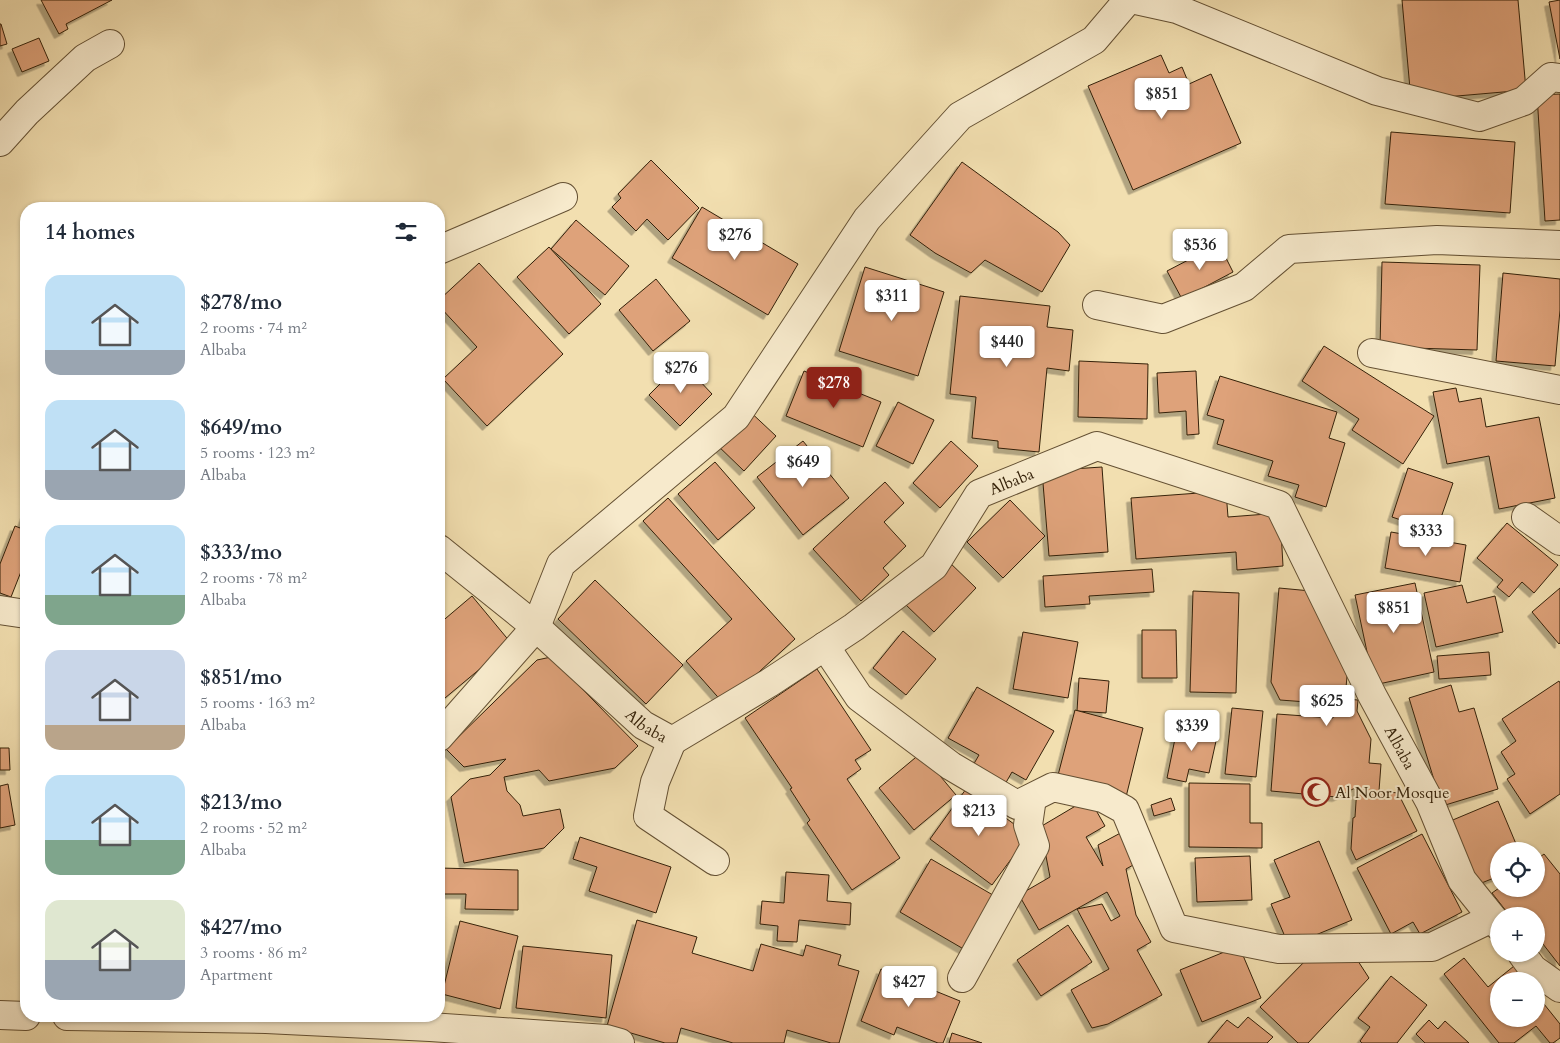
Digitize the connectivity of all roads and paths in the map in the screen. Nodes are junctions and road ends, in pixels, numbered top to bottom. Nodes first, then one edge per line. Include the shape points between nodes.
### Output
1 (1128, 0) edge
2 (1136, 0) edge
3 (110, 44) dead end
4 (1560, 78) edge
5 (0, 142) edge
6 (563, 197) dead end
7 (1560, 245) edge
8 (445, 247) edge
9 (1097, 305) dead end
10 (1372, 353) dead end
11 (1560, 390) edge
12 (1526, 517) dead end
13 (1560, 541) edge
14 (445, 554) edge
15 (0, 610) edge
16 (20, 613) edge
17 (536, 627) junction
18 (825, 646) junction
19 (445, 729) edge
20 (672, 741) junction
21 (1032, 798) junction
22 (715, 861) dead end
23 (1490, 915) edge
24 (1490, 924) edge
25 (1528, 962) edge
26 (962, 978) dead end
27 (1560, 988) edge
28 (0, 1015) edge
29 (20, 1016) edge
30 (430, 1022) edge
31 (620, 1043) edge

1 - 17 street via 1094,40 960,116 867,219 736,417 561,564
2 - 4 street via 1177,9 1377,91 1479,117 1524,101 1551,77
3 - 5 street via 86,58 27,112
6 - 8 street
7 - 9 street via 1438,240 1289,249 1244,287 1162,319
10 - 11 street
12 - 13 street
14 - 17 street, Albaba
15 - 16 street
17 - 19 street
17 - 20 street, Albaba via 643,725
18 - 20 street, Albaba
18 - 21 street via 859,697 952,766 1017,805
18 - 23 street, Albaba via 934,566 979,494 1097,446 1279,505 1372,695 1430,802 1462,880
20 - 22 street via 655,782 648,816
21 - 24 street via 1053,787 1104,798 1125,810 1174,928 1279,949 1432,947
21 - 26 street via 1028,825 1035,846
25 - 27 street
28 - 29 street
30 - 31 street

